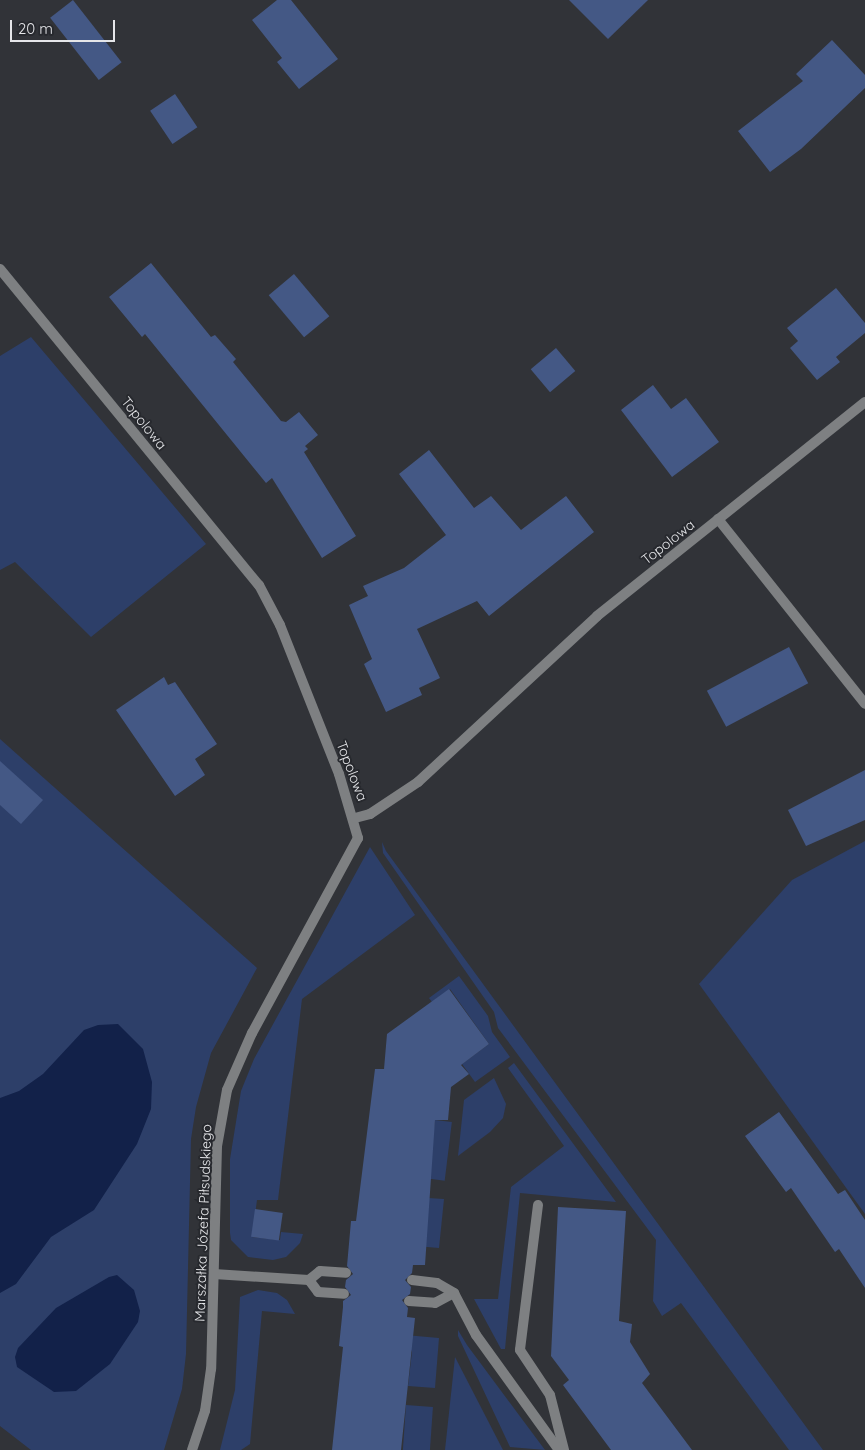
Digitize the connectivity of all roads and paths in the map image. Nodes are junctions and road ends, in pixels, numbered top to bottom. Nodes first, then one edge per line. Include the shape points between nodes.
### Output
1 (0, 269) edge
2 (865, 402) edge
3 (718, 519) junction
4 (865, 704) edge
5 (355, 818) junction
6 (538, 1205) dead end
7 (346, 1273) dead end
8 (214, 1274) junction
9 (309, 1280) junction
10 (412, 1280) dead end
11 (454, 1293) junction
12 (344, 1294) dead end
13 (409, 1301) dead end
14 (192, 1450) edge
15 (559, 1450) edge
16 (564, 1450) edge

1 - 5 street, Topolowa via 259,585 280,626
2 - 3 street, Topolowa
3 - 4 street
3 - 5 street, Topolowa via 597,616 418,782 370,814
5 - 8 street, Marszałka Józefa Piłsudskiego via 358,838 248,1040 227,1090 217,1146
6 - 16 street via 520,1350 550,1395
7 - 9 street via 320,1270
8 - 9 street
8 - 14 street, Marszałka Józefa Piłsudskiego via 212,1369
9 - 12 street via 318,1292
10 - 11 street via 437,1283
11 - 13 street via 435,1304
11 - 15 street via 476,1335

